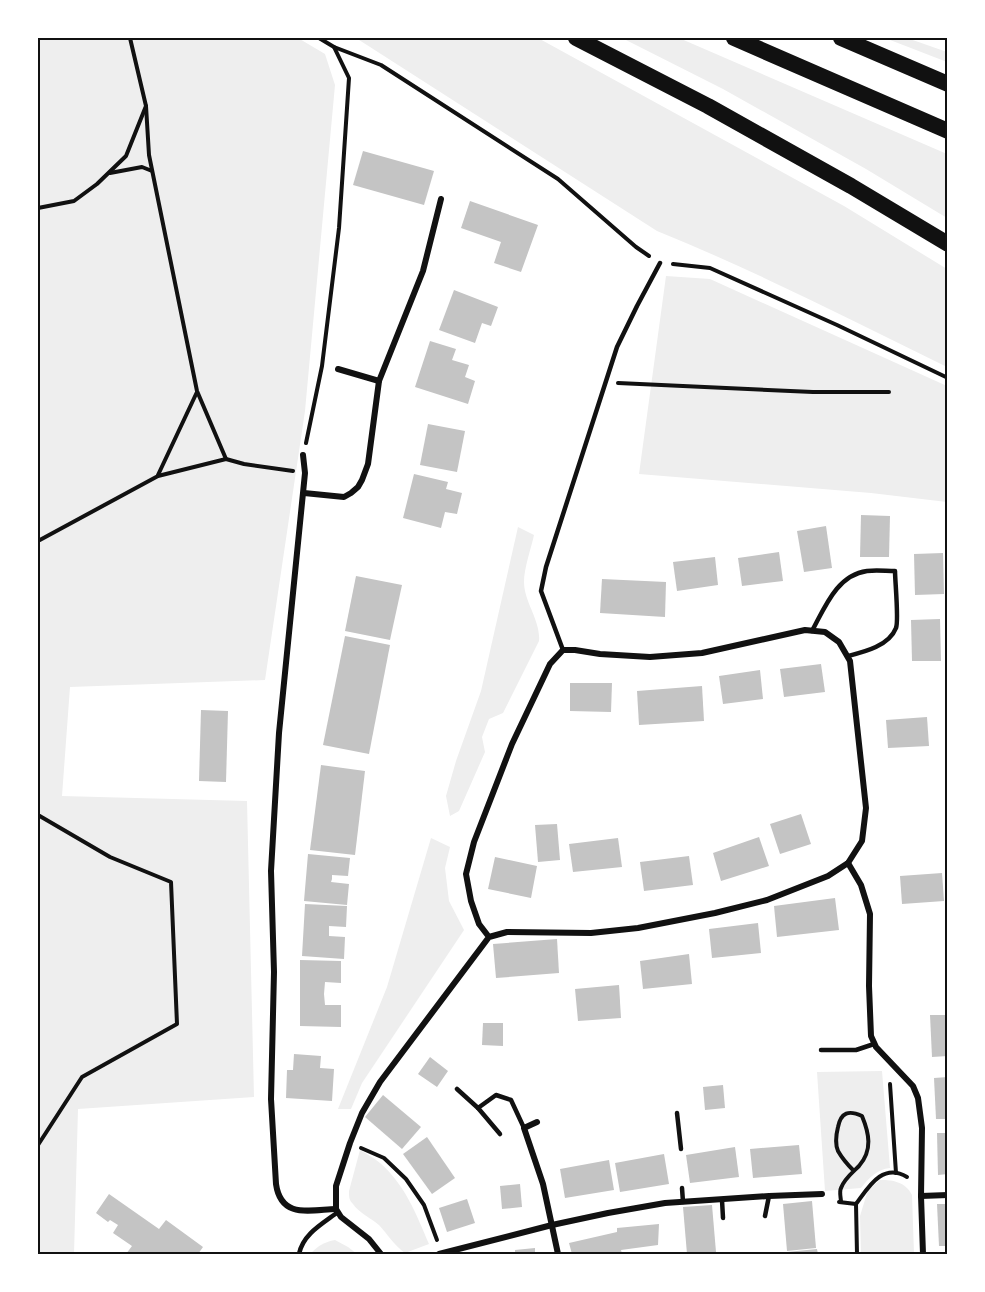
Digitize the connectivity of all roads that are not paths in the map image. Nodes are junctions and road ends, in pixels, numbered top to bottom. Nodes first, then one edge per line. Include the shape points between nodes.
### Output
1 (576, 38) edge
2 (734, 38) edge
3 (841, 38) edge
4 (948, 84) edge
5 (948, 131) edge
6 (441, 199) dead end
7 (948, 244) edge
8 (660, 263) road end
9 (338, 369) dead end
10 (379, 381) junction
11 (303, 455) road end
12 (304, 493) junction
13 (812, 631) junction
14 (563, 650) junction
15 (848, 656) junction
16 (848, 862) junction
17 (489, 937) junction
18 (874, 1044) junction
19 (821, 1050) dead end
20 (457, 1089) dead end
21 (478, 1108) junction
22 (677, 1113) dead end
23 (537, 1122) dead end
24 (524, 1128) junction
25 (500, 1134) dead end
26 (681, 1149) dead end
27 (682, 1188) dead end
28 (822, 1194) road end
29 (948, 1195) edge
30 (769, 1196) junction
31 (921, 1196) junction
32 (722, 1200) junction
33 (683, 1202) junction
34 (337, 1210) junction
35 (765, 1216) dead end
36 (723, 1218) dead end
37 (552, 1225) junction
38 (299, 1254) edge
39 (381, 1254) edge
40 (440, 1254) edge
41 (558, 1254) edge
42 (923, 1254) edge

1 - 7 highway via 729,117
2 - 5 highway
3 - 4 highway
6 - 10 street via 423,271
8 - 14 lane via 617,347 546,567 541,591
9 - 10 street
10 - 12 street via 368,464 358,487 344,497
11 - 12 street
12 - 34 street via 279,733 272,871 271,1099 276,1184 282,1201 303,1211
13 - 14 street via 702,653 650,657
13 - 15 street via 825,632 839,642
13 - 15 lane via 832,594 848,577 866,571 895,571 897,627 880,645
14 - 17 street via 550,664 512,744 474,842 466,874 479,924
15 - 16 street via 866,808 862,841
16 - 17 street via 828,876 788,892 715,913 591,933 507,932
16 - 18 street via 861,885 870,914 869,986
17 - 34 street via 380,1082 350,1143 336,1186
18 - 19 lane via 856,1050
18 - 31 street via 913,1086 918,1098 922,1128
20 - 21 lane
21 - 24 lane via 496,1095 511,1100
21 - 25 lane
22 - 26 lane
23 - 24 street
24 - 37 street
27 - 33 lane
28 - 30 street
29 - 31 street
30 - 32 street
30 - 35 lane
31 - 42 street
32 - 33 street
32 - 36 lane
33 - 37 street
34 - 38 lane via 310,1233
34 - 39 street
37 - 40 street
37 - 41 street

